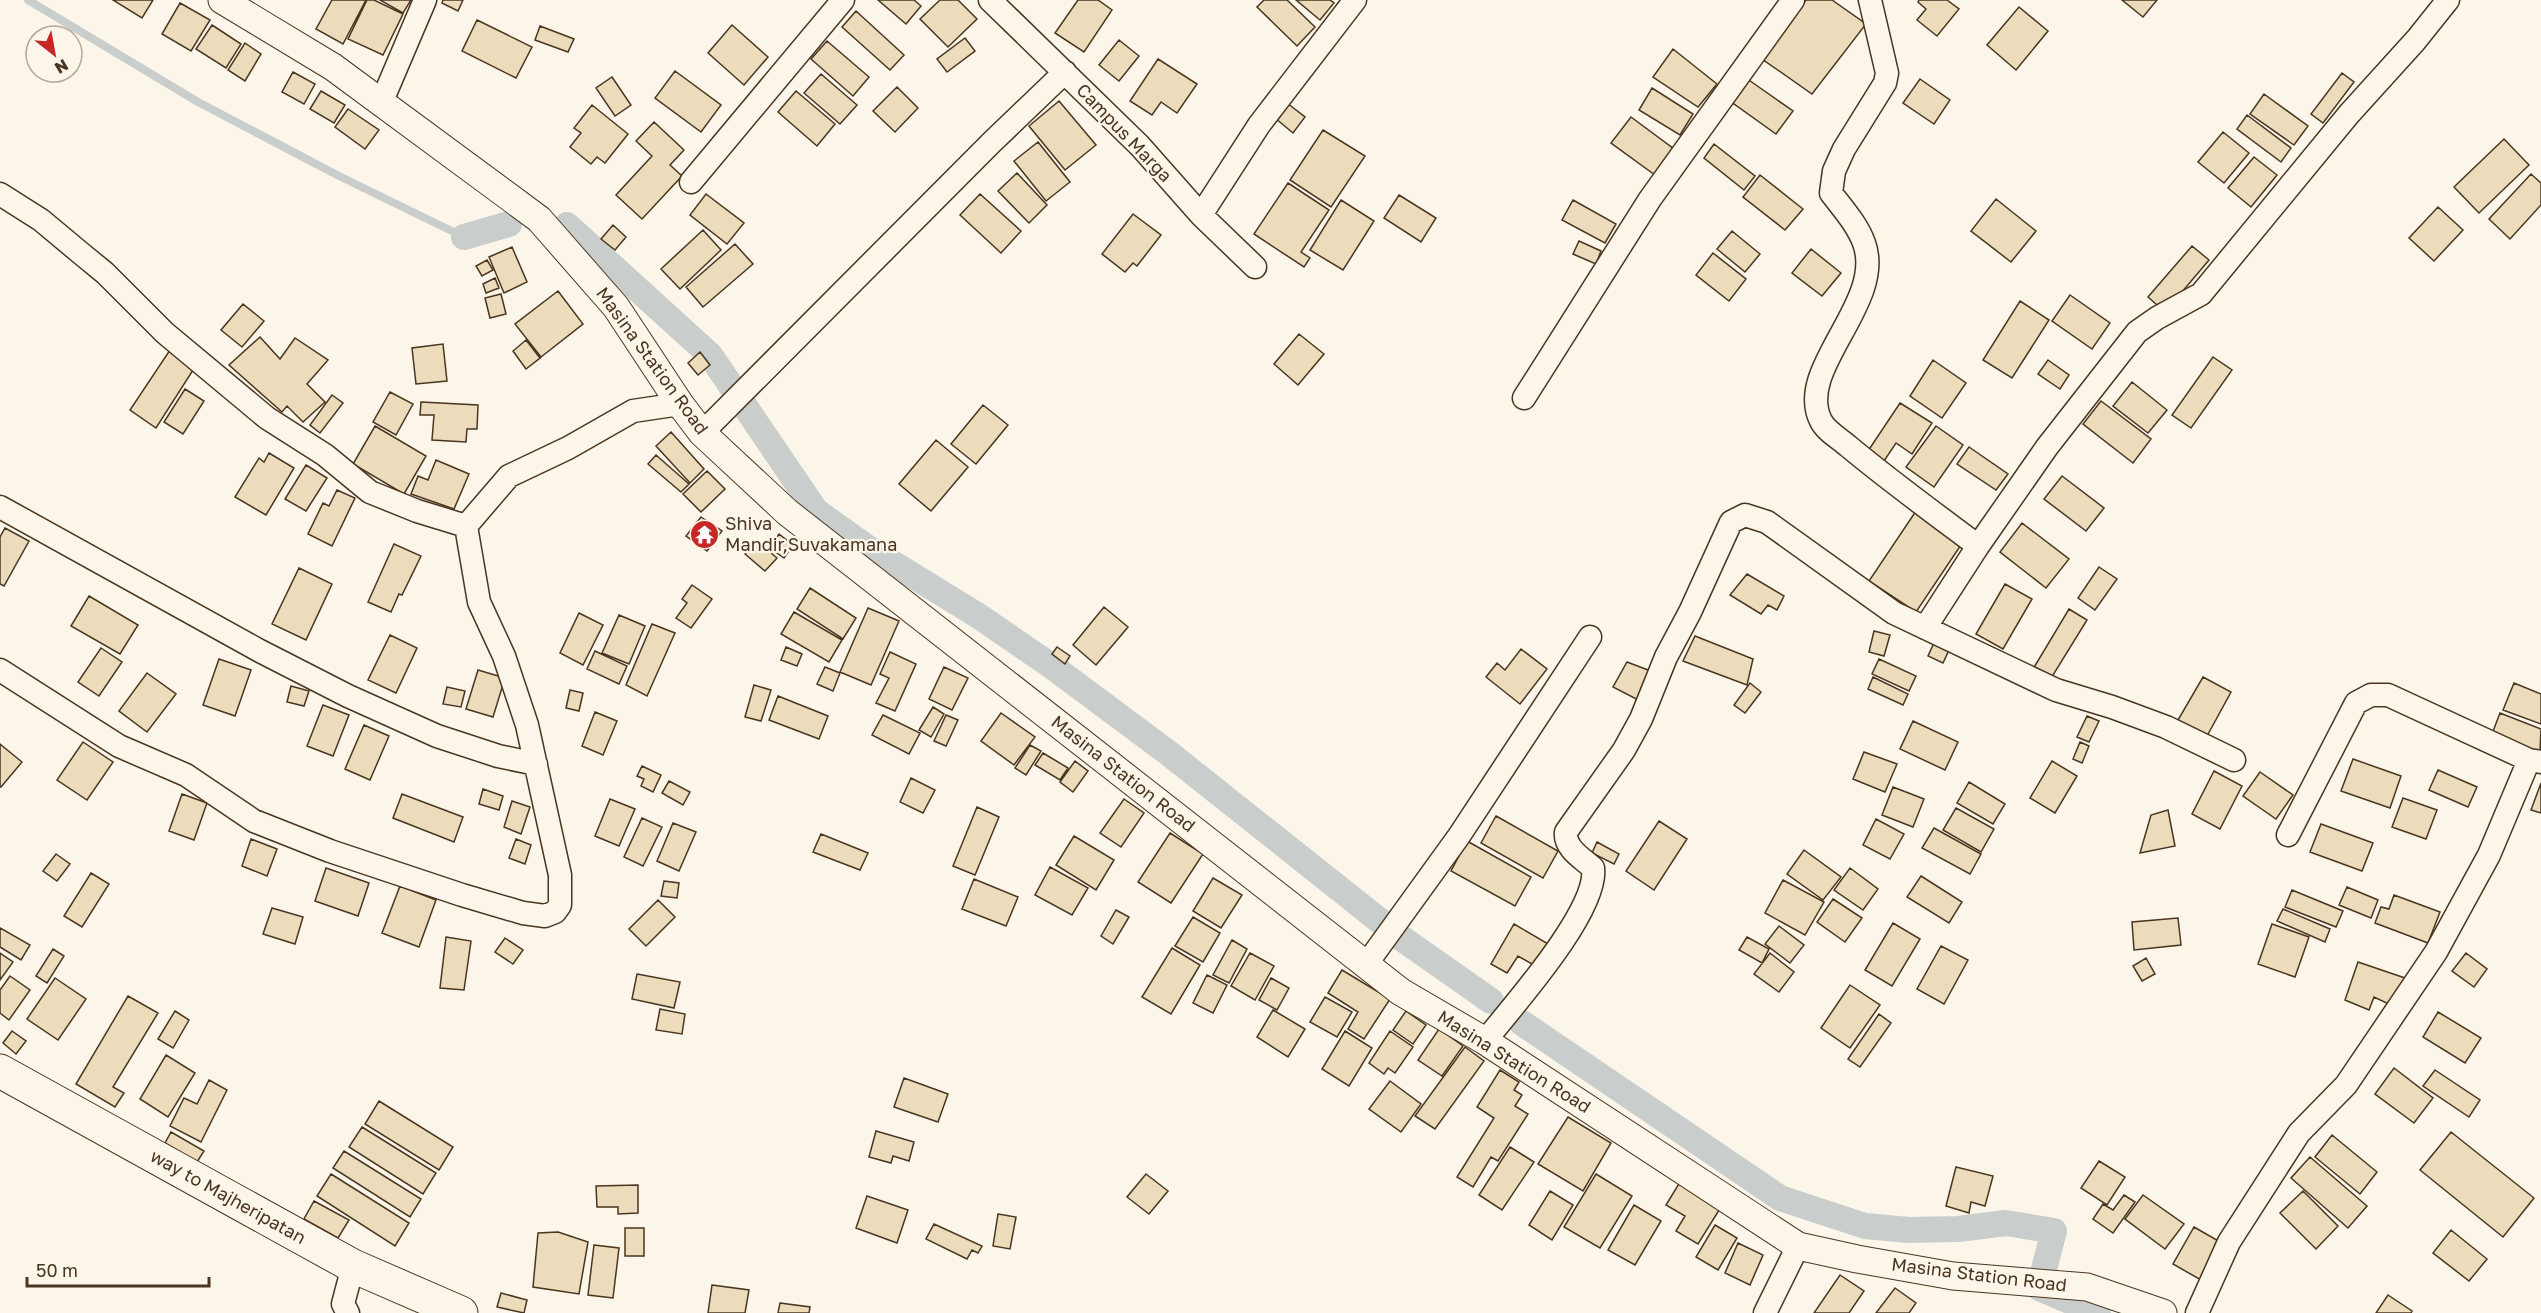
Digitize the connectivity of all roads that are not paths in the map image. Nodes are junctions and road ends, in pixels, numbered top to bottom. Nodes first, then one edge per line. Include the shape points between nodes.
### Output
1 (222, 0) edge
2 (425, 0) edge
3 (843, 0) edge
4 (990, 0) edge
5 (1355, 0) edge
6 (1793, 0) edge
7 (1870, 0) edge
8 (2448, 0) edge
9 (1065, 72) junction
10 (382, 101) junction
11 (691, 182) dead end
12 (0, 194) edge
13 (1201, 215) junction
14 (1255, 267) dead end
15 (1524, 398) dead end
16 (680, 404) junction
17 (702, 433) junction
18 (0, 507) edge
19 (466, 525) junction
20 (1978, 546) junction
21 (1925, 628) junction
22 (1590, 637) dead end
23 (0, 670) edge
24 (2234, 760) dead end
25 (2535, 761) edge
26 (536, 764) junction
27 (2288, 835) dead end
28 (1365, 966) junction
29 (1485, 1041) junction
30 (0, 1071) edge
31 (1798, 1245) junction
32 (354, 1266) junction
33 (348, 1313) edge
34 (461, 1313) edge
35 (1765, 1313) edge
36 (2163, 1313) edge
37 (2197, 1313) edge

1 - 10 street, Masina Station Road
2 - 10 street
3 - 11 street
4 - 9 street, Campus Marga
5 - 13 street via 1259,125
6 - 15 street via 1650,200
7 - 20 street via 1887,73 1885,83 1844,149 1834,171 1831,194 1856,226 1868,260 1861,295 1816,388 1815,407 1822,424
8 - 20 street via 2201,294 2138,332 2047,447
9 - 13 street, Campus Marga via 1140,146
9 - 17 street
10 - 16 street, Masina Station Road via 539,219 616,307
12 - 19 street via 41,220 105,273 165,333 267,418 325,455 370,492
13 - 14 street, Campus Marga
16 - 17 street, Masina Station Road
16 - 19 street via 633,411 509,476
17 - 28 street, Masina Station Road via 787,512
18 - 26 street via 348,696 437,736
19 - 26 street via 479,602 504,656
20 - 21 street
21 - 24 street via 2056,690 2155,723
21 - 29 street via 1894,613 1767,522 1745,515 1731,522 1666,657 1641,719 1624,750 1566,831 1569,846 1593,868 1593,883 1579,915
22 - 28 street via 1459,836
23 - 26 street via 119,746 186,775 254,821 462,896 545,916 560,905 560,875
25 - 27 street via 2388,695 2371,695 2356,703
25 - 37 street via 2436,952 2346,1085 2299,1133 2229,1242
28 - 29 street, Masina Station Road
29 - 31 street, Masina Station Road
30 - 32 main road, way to Majheripatan
31 - 35 street
31 - 36 street, Masina Station Road via 1953,1276 2087,1287
32 - 33 street via 343,1304
32 - 34 main road, way to Majheripatan

